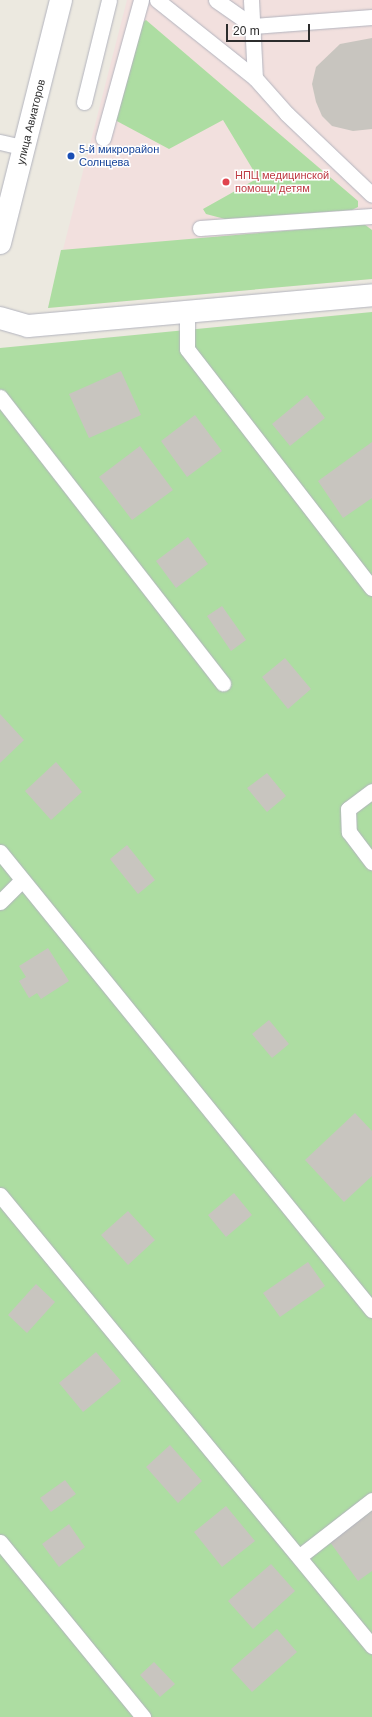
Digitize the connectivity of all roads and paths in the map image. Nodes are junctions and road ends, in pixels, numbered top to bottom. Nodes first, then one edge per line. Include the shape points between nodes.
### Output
1 (60, 0) edge
2 (109, 0) edge
3 (141, 0) edge
4 (157, 0) edge
5 (216, 0) edge
6 (251, 0) edge
7 (372, 17) edge
8 (253, 26) junction
9 (255, 78) junction
10 (84, 102) dead end
11 (103, 138) dead end
12 (0, 142) edge
13 (25, 148) junction
14 (372, 196) edge
15 (372, 216) edge
16 (200, 228) dead end
17 (1, 237) edge
18 (372, 295) edge
19 (187, 311) junction
20 (0, 318) edge
21 (0, 397) edge
22 (372, 588) edge
23 (223, 683) dead end
24 (372, 791) edge
25 (0, 852) edge
26 (372, 862) edge
27 (22, 880) junction
28 (0, 902) edge
29 (0, 1195) edge
30 (372, 1310) edge
31 (372, 1500) edge
32 (0, 1542) edge
33 (300, 1556) junction
34 (372, 1646) edge
35 (143, 1717) edge

1 - 13 street, улица Авиаторов
2 - 10 lane
3 - 11 lane
4 - 9 lane
5 - 8 lane
6 - 8 lane
7 - 8 lane
8 - 9 lane
9 - 14 lane via 287,114
12 - 13 lane
13 - 17 street, улица Авиаторов
15 - 16 lane
18 - 19 street
19 - 20 street via 28,326
19 - 22 lane via 187,349
21 - 23 lane
24 - 26 lane via 348,809 348,832
25 - 27 lane
27 - 28 lane
27 - 30 lane
29 - 33 lane
31 - 33 lane
32 - 35 lane
33 - 34 lane

